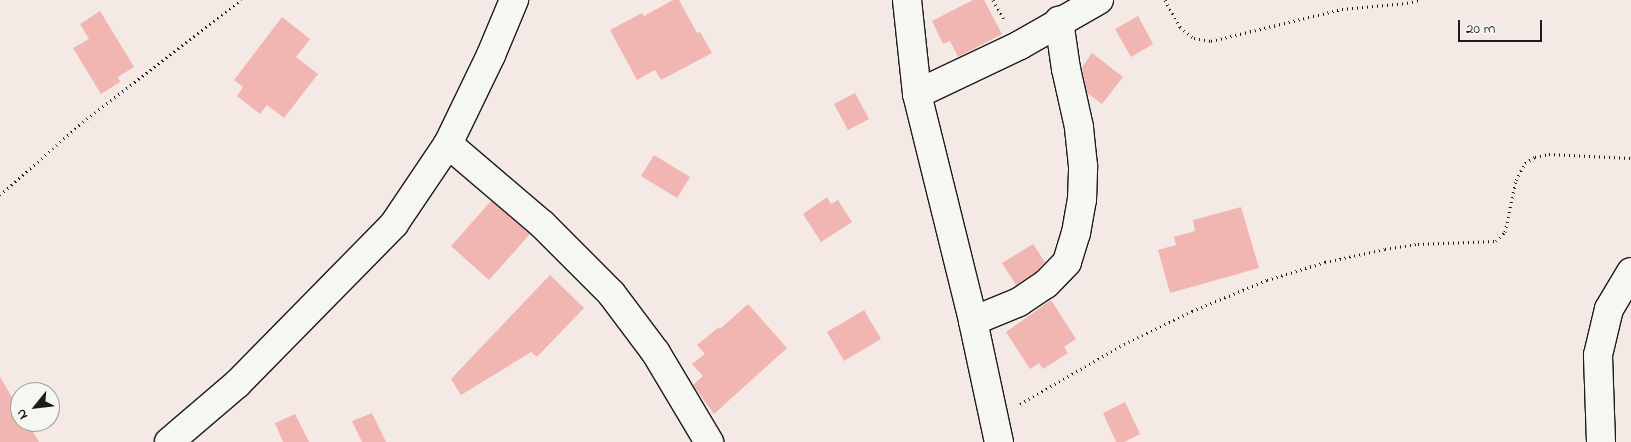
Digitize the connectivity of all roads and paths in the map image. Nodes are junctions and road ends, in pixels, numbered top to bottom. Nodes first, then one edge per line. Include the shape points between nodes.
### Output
1 (241, 0) edge
2 (514, 0) edge
3 (907, 0) edge
4 (1099, 0) edge
5 (1166, 0) edge
6 (1419, 0) edge
7 (1059, 21) junction
8 (917, 94) junction
9 (448, 144) junction
10 (1631, 158) edge
11 (0, 196) edge
12 (1631, 272) edge
13 (973, 321) junction
14 (997, 430) edge
15 (170, 442) edge
16 (709, 442) edge
17 (1602, 442) edge

1 - 11 path via 79,125
2 - 9 street via 492,55
3 - 8 street
4 - 7 street
5 - 6 path via 1180,26 1194,38 1211,41 1342,9
7 - 8 street via 1020,45
7 - 13 street via 1084,166 1076,233 1067,262 1046,284 1019,302
8 - 13 street
9 - 15 street via 394,224 237,384
9 - 16 street via 542,224 611,293 656,353
10 - 14 path via 1549,154 1535,157 1525,163 1516,180 1505,232 1496,241 1418,244 1385,249 1325,262 1267,280 1124,344
12 - 17 street via 1609,309 1598,355
13 - 14 street

